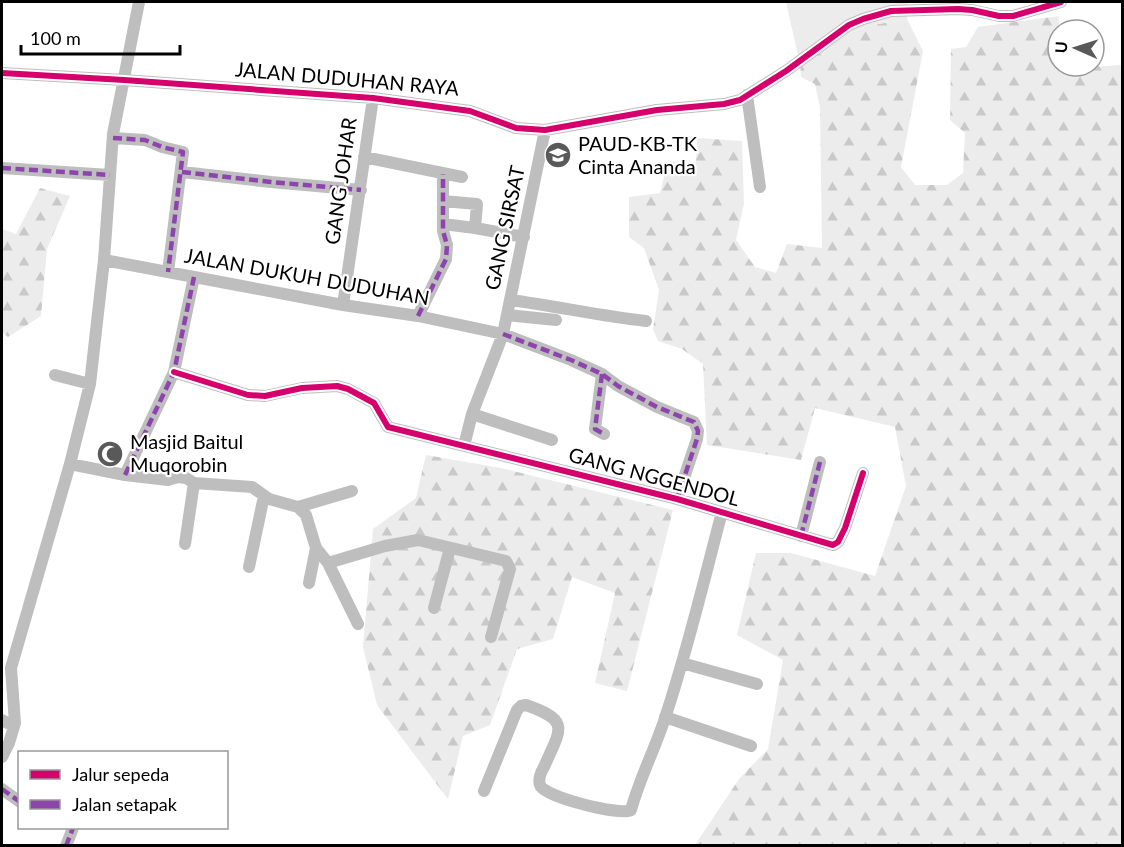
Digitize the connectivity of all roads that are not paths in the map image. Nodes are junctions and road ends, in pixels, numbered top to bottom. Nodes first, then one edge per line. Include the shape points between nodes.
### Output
1 (139, 2) edge
2 (1060, 2) edge
3 (918, 6) edge
4 (2, 73) edge
5 (124, 80) junction
6 (747, 95) junction
7 (373, 98) junction
8 (544, 130) junction
9 (113, 138) junction
10 (364, 157) junction
11 (2, 168) edge
12 (182, 172) junction
13 (443, 174) junction
14 (110, 175) junction
15 (462, 177) dead end
16 (760, 187) dead end
17 (361, 190) junction
18 (443, 201) junction
19 (443, 224) junction
20 (475, 228) junction
21 (524, 237) junction
22 (104, 260) junction
23 (168, 272) junction
24 (194, 277) junction
25 (510, 300) junction
26 (343, 304) junction
27 (507, 315) junction
28 (418, 316) junction
29 (556, 320) dead end
30 (646, 321) dead end
31 (503, 334) junction
32 (174, 372) junction
33 (602, 374) junction
34 (55, 375) dead end
35 (90, 384) junction
36 (472, 414) junction
37 (604, 434) dead end
38 (552, 440) dead end
39 (464, 446) junction
40 (819, 462) dead end
41 (70, 464) junction
42 (863, 473) dead end
43 (125, 475) junction
44 (194, 483) junction
45 (352, 490) dead end
46 (264, 496) junction
47 (677, 499) junction
48 (298, 507) junction
49 (722, 512) junction
50 (801, 536) junction
51 (185, 544) dead end
52 (316, 548) junction
53 (450, 548) junction
54 (328, 562) junction
55 (249, 567) dead end
56 (309, 584) dead end
57 (434, 608) dead end
58 (358, 624) dead end
59 (491, 637) dead end
60 (682, 663) junction
61 (757, 684) dead end
62 (665, 717) junction
63 (2, 720) edge
64 (13, 726) junction
65 (751, 746) dead end
66 (2, 757) edge
67 (2, 789) edge
68 (484, 791) dead end
69 (18, 801) edge
70 (73, 829) edge
71 (66, 846) edge

1 - 5 street
2 - 3 street, JALAN DUDUHAN RAYA via 1013,16
3 - 6 street, JALAN DUDUHAN RAYA via 849,25
4 - 5 street
5 - 7 street, JALAN DUDUHAN RAYA
5 - 9 street
6 - 8 street, JALAN DUDUHAN RAYA via 724,104 657,110
6 - 16 street
7 - 8 street, JALAN DUDUHAN RAYA via 470,111 516,128
7 - 10 street, GANG JOHAR
8 - 21 street, GANG SIRSAT
9 - 12 street via 146,140 181,152
9 - 14 street
10 - 13 street
10 - 17 street, GANG JOHAR
11 - 14 street
12 - 17 street
12 - 23 street
13 - 15 street
13 - 18 street
14 - 22 street
17 - 26 street, GANG JOHAR
18 - 19 street
18 - 20 street via 477,204
19 - 20 street
19 - 28 street via 446,259
20 - 21 street
21 - 25 street, GANG SIRSAT
22 - 23 street, JALAN DUKUH DUDUHAN
22 - 35 street
23 - 24 street, JALAN DUKUH DUDUHAN
24 - 26 street, JALAN DUKUH DUDUHAN
24 - 32 street
25 - 27 street, GANG SIRSAT
25 - 30 street
26 - 28 street, JALAN DUKUH DUDUHAN
27 - 29 street
27 - 31 street, GANG SIRSAT
28 - 31 street, JALAN DUKUH DUDUHAN
31 - 33 street, JALAN DUKUH DUDUHAN
31 - 36 street
32 - 39 street, GANG NGGENDOL via 248,395 330,386 348,388 374,403 388,427
32 - 43 street
33 - 37 street via 595,429
33 - 47 street, JALAN DUKUH DUDUHAN via 697,426 697,439
34 - 35 street
35 - 41 street
36 - 38 street
36 - 39 street
39 - 47 street, GANG NGGENDOL
40 - 50 street
41 - 43 street
41 - 64 street via 11,668
42 - 50 street, GANG NGGENDOL via 838,542
43 - 44 street via 173,478 176,485
44 - 46 street via 252,487
44 - 51 street
45 - 48 street
46 - 48 street
46 - 55 street
47 - 49 street, GANG NGGENDOL
48 - 52 street via 306,515
49 - 50 street, GANG NGGENDOL
49 - 60 street
52 - 54 street
52 - 56 street
53 - 54 street via 418,540
53 - 57 street
53 - 59 street via 506,561 510,569
54 - 58 street
60 - 61 street
60 - 62 street
62 - 65 street
62 - 68 street via 631,810 622,812 576,802 543,790 539,778 558,733 558,723 553,716 523,705
63 - 64 street
64 - 66 street
67 - 69 street
70 - 71 street

